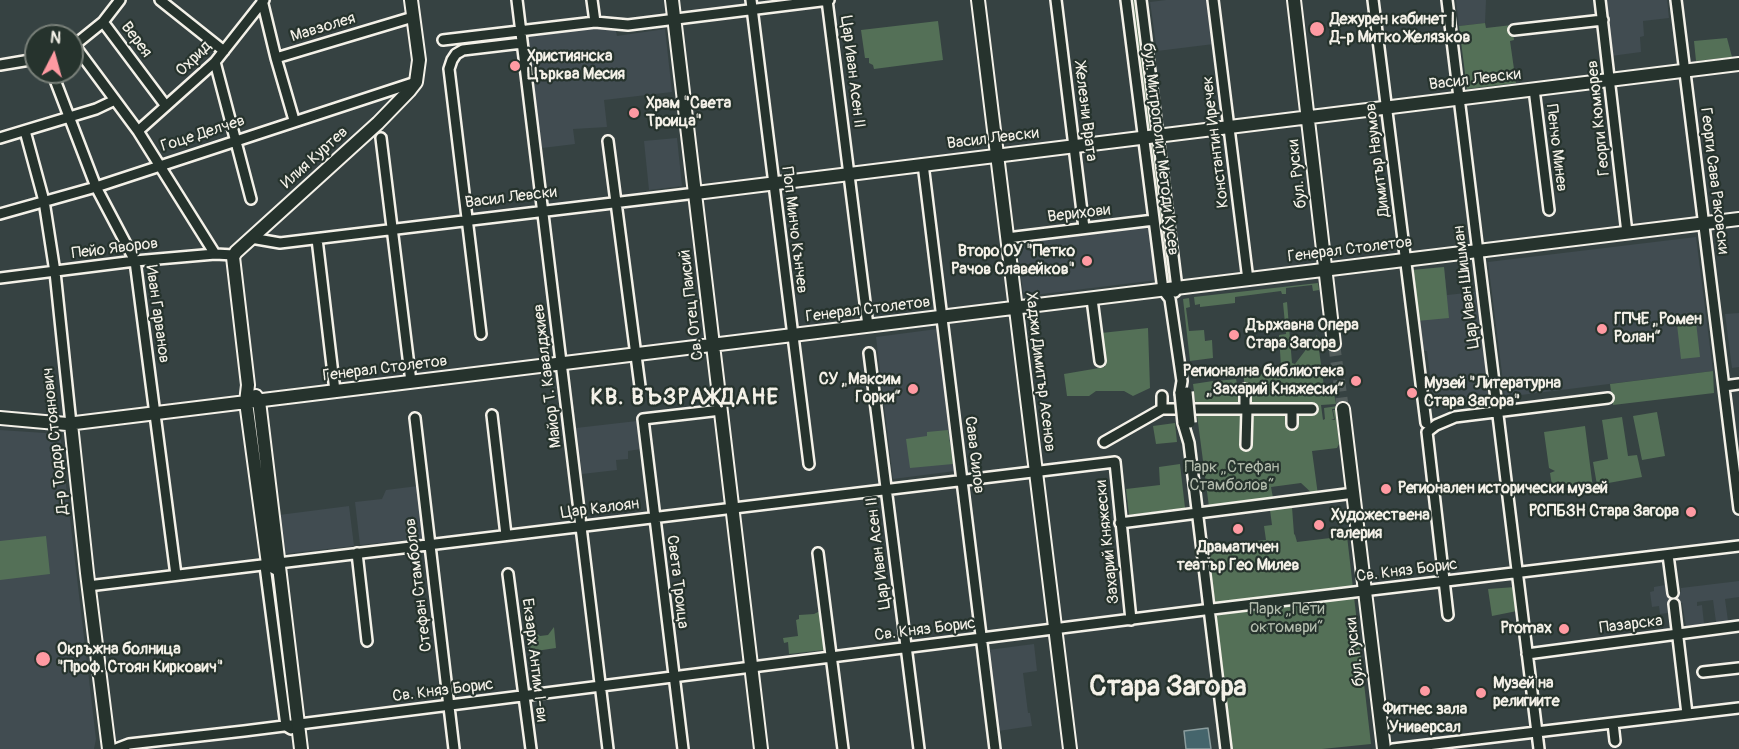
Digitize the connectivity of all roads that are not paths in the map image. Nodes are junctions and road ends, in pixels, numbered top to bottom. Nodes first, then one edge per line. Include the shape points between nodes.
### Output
1 (120, 0) edge
2 (160, 0) edge
3 (411, 0) edge
4 (517, 0) edge
5 (592, 0) edge
6 (672, 0) edge
7 (828, 0) edge
8 (978, 0) edge
9 (1056, 0) edge
10 (1126, 0) edge
11 (1141, 0) edge
12 (1214, 0) edge
13 (1294, 0) edge
14 (1373, 0) edge
15 (1447, 0) edge
16 (1600, 0) edge
17 (1676, 0) edge
18 (263, 1) edge
19 (752, 5) edge
20 (413, 17) junction
21 (674, 20) junction
22 (1603, 20) junction
23 (103, 22) junction
24 (595, 22) junction
25 (1514, 30) dead end
26 (521, 31) junction
27 (84, 38) edge
28 (443, 40) dead end
29 (522, 42) junction
30 (224, 51) junction
31 (276, 58) junction
32 (84, 59) edge
33 (24, 61) edge
34 (215, 62) junction
35 (1739, 64) edge
36 (0, 65) edge
37 (1685, 70) junction
38 (1610, 80) junction
39 (416, 82) junction
40 (56, 84) edge
41 (1534, 89) junction
42 (1460, 98) junction
43 (115, 100) junction
44 (166, 106) junction
45 (1386, 107) junction
46 (1307, 117) junction
47 (69, 118) junction
48 (294, 120) junction
49 (1229, 126) junction
50 (25, 131) junction
51 (138, 131) junction
52 (1157, 135) junction
53 (1143, 137) junction
54 (0, 138) edge
55 (381, 138) dead end
56 (235, 140) junction
57 (608, 141) dead end
58 (1074, 146) junction
59 (997, 155) junction
60 (923, 164) junction
61 (159, 165) junction
62 (849, 174) junction
63 (773, 183) junction
64 (96, 187) junction
65 (696, 192) junction
66 (251, 198) dead end
67 (44, 201) junction
68 (616, 202) junction
69 (1549, 210) dead end
70 (543, 211) junction
71 (0, 214) edge
72 (1739, 219) edge
73 (467, 220) junction
74 (1154, 220) junction
75 (1704, 224) junction
76 (1084, 228) junction
77 (392, 230) junction
78 (1627, 233) junction
79 (251, 238) junction
80 (317, 238) junction
81 (1007, 238) junction
82 (1477, 251) junction
83 (215, 254) junction
84 (234, 255) junction
85 (1405, 260) junction
86 (135, 261) junction
87 (1326, 270) junction
88 (55, 272) junction
89 (0, 278) edge
90 (1248, 280) junction
91 (1170, 292) junction
92 (1092, 299) junction
93 (1015, 308) junction
94 (941, 317) junction
95 (868, 326) junction
96 (481, 334) dead end
97 (792, 335) junction
98 (1334, 344) tunnel mouth
99 (714, 345) junction
100 (869, 353) dead end
101 (636, 355) junction
102 (1101, 361) dead end
103 (561, 364) junction
104 (411, 382) junction
105 (1739, 384) edge
106 (248, 385) junction
107 (640, 386) dead end
108 (1724, 386) junction
109 (1245, 389) dead end
110 (336, 391) junction
111 (1162, 396) dead end
112 (1608, 398) dead end
113 (259, 401) junction
114 (246, 402) junction
115 (1162, 409) junction
116 (1246, 409) junction
117 (1292, 409) junction
118 (1312, 409) dead end
119 (1343, 409) tunnel mouth
120 (721, 410) junction
121 (1497, 412) junction
122 (155, 413) junction
123 (492, 415) dead end
124 (0, 418) edge
125 (415, 418) dead end
126 (71, 424) junction
127 (1292, 424) dead end
128 (1426, 427) junction
129 (1104, 442) dead end
130 (1246, 445) dead end
131 (1115, 462) joint
132 (809, 464) dead end
133 (1036, 471) junction
134 (962, 480) junction
135 (886, 489) junction
136 (1354, 493) junction
137 (733, 508) junction
138 (1739, 509) edge
139 (1198, 513) junction
140 (654, 517) junction
141 (1120, 522) junction
142 (581, 526) junction
143 (506, 535) junction
144 (430, 544) junction
145 (1739, 546) edge
146 (357, 553) junction
147 (818, 553) dead end
148 (1668, 555) junction
149 (275, 566) junction
150 (1517, 573) junction
151 (508, 574) dead end
152 (176, 575) junction
153 (1444, 582) junction
154 (88, 586) junction
155 (1366, 591) junction
156 (1673, 593) dead end
157 (1674, 604) dead end
158 (1209, 610) junction
159 (1448, 615) dead end
160 (1131, 620) junction
161 (1739, 626) edge
162 (1055, 629) junction
163 (1678, 634) junction
164 (981, 639) junction
165 (367, 641) dead end
166 (906, 648) junction
167 (1527, 654) junction
168 (831, 657) junction
169 (751, 667) junction
170 (1739, 668) edge
171 (1703, 672) dead end
172 (674, 677) junction
173 (601, 686) junction
174 (524, 696) junction
175 (448, 705) junction
176 (1739, 708) edge
177 (1687, 714) junction
178 (1613, 723) junction
179 (294, 728) junction
180 (1537, 732) junction
181 (1615, 741) dead end
182 (109, 749) edge
183 (116, 749) edge
184 (301, 749) edge
185 (454, 749) edge
186 (531, 749) edge
187 (608, 749) edge
188 (683, 749) edge
189 (761, 749) edge
190 (843, 749) edge
191 (919, 749) edge
192 (994, 749) edge
193 (1070, 749) edge
194 (1226, 749) edge
195 (1384, 749) edge
196 (1394, 749) edge
197 (1539, 749) edge

1 - 23 street
2 - 30 street
3 - 20 street
4 - 26 street, Майор Т. Кавалджиев
5 - 24 street
6 - 21 street, Св. Отец Паисий
7 - 19 street
7 - 62 street, Цар Иван Асен II
8 - 59 street, Хаджи Димитър Асенов
9 - 58 street, Железни Врата
10 - 53 street, бул. Митрополит Методи Кусев
11 - 52 street, бул. Митрополит Методи Кусев
12 - 49 street, Константин Иречек
13 - 46 street, бул. Руски
14 - 45 street, Димитър Наумов
15 - 42 street, Цар Иван Шишман
16 - 22 street, Георги Кюмюрев
17 - 37 street, Георги Сава Раковски
18 - 30 street, Охрид
18 - 31 street
19 - 21 street
19 - 63 street, Поп Минчо Кънчев
20 - 31 street, Мавзолея
20 - 39 street via 419,60
21 - 24 street via 628,25
21 - 65 street, Св. Отец Паисий
22 - 25 street
22 - 38 street, Георги Кюмюрев
23 - 27 street
23 - 44 street, Верея
24 - 26 street
26 - 28 street
26 - 29 street, Майор Т. Кавалджиев
29 - 70 street, Майор Т. Кавалджиев
29 - 73 street via 459,51 450,63
30 - 34 street, Охрид
31 - 48 street
32 - 43 street
33 - 36 street
34 - 44 street, Охрид
34 - 56 street
35 - 37 street, Васил Левски
37 - 38 street, Васил Левски
37 - 75 street, Георги Сава Раковски
38 - 41 street, Васил Левски
38 - 78 street, Георги Кюмюрев
39 - 48 street, Гоце Делчев
39 - 79 street, Илия Куртев via 389,113
40 - 47 street, Иван Гарванов
41 - 42 street, Васил Левски
41 - 69 street, Пенчо Минев
42 - 45 street, Васил Левски
42 - 82 street, Цар Иван Шишман
43 - 47 street
43 - 51 street
44 - 51 street, Охрид
45 - 46 street, Васил Левски
45 - 85 street, Димитър Наумов
46 - 49 street, Васил Левски
46 - 87 street, бул. Руски
47 - 50 street
47 - 64 street, Иван Гарванов
48 - 56 street, Гоце Делчев
49 - 52 street, Васил Левски
49 - 90 street, Константин Иречек
50 - 54 street
50 - 67 street, Д-р Тодор Стоянович
51 - 61 street
52 - 53 street, Васил Левски
52 - 91 street, бул. Митрополит Методи Кусев
53 - 58 street, Васил Левски
53 - 74 street, бул. Митрополит Методи Кусев
55 - 77 street
56 - 61 street, Гоце Делчев
56 - 66 street
57 - 68 street
58 - 59 street, Васил Левски
58 - 76 street, Железни Врата
59 - 60 street, Васил Левски
59 - 81 street, Хаджи Димитър Асенов
60 - 62 street, Васил Левски
60 - 94 street, Сава Силов
61 - 64 street, Гоце Делчев
61 - 83 street
62 - 63 street, Васил Левски
62 - 95 street, Цар Иван Асен II
63 - 65 street, Васил Левски
63 - 97 street, Поп Минчо Кънчев
64 - 67 street, Гоце Делчев
64 - 86 street, Иван Гарванов
65 - 68 street, Васил Левски
65 - 99 street, Св. Отец Паисий
67 - 71 street, Гоце Делчев
67 - 88 street, Д-р Тодор Стоянович
68 - 70 street, Васил Левски
68 - 101 street
70 - 73 street, Васил Левски
70 - 103 street, Майор Т. Кавалджиев
72 - 75 street, Генерал Столетов
73 - 77 street, Васил Левски
73 - 96 street
74 - 76 street, Верихови
74 - 91 street, бул. Митрополит Методи Кусев
75 - 78 street, Генерал Столетов
75 - 108 street, Георги Сава Раковски
76 - 81 street, Верихови
77 - 80 street, Васил Левски
77 - 104 street
78 - 82 street, Генерал Столетов
79 - 80 street, Васил Левски via 280,243
79 - 84 street, Илия Куртев
80 - 110 street
81 - 93 street, Хаджи Димитър Асенов
82 - 85 street, Генерал Столетов
82 - 121 street, Цар Иван Шишман
83 - 84 street, Пейо Яворов
83 - 86 street, Пейо Яворов
84 - 106 street via 232,266
85 - 87 street, Генерал Столетов
85 - 128 street, Димитър Наумов
86 - 88 street, Пейо Яворов
86 - 122 street, Иван Гарванов
87 - 90 street, Генерал Столетов
87 - 98 street, бул. Руски
88 - 89 street, Пейо Яворов
88 - 126 street, Д-р Тодор Стоянович
90 - 91 street, Генерал Столетов
91 - 92 street, Генерал Столетов
91 - 139 street, бул. Митрополит Методи Кусев, bridge
92 - 93 street, Генерал Столетов
92 - 102 street
93 - 94 street, Генерал Столетов
93 - 133 street, Хаджи Димитър Асенов
94 - 95 street, Генерал Столетов
94 - 134 street, Сава Силов
95 - 97 street, Генерал Столетов
97 - 99 street, Генерал Столетов
97 - 132 street, Поп Минчо Кънчев
99 - 101 street, Генерал Столетов
99 - 120 street, Св. Отец Паисий
100 - 135 street, Цар Иван Асен II
101 - 103 street, Генерал Столетов
101 - 107 street
103 - 104 street, Генерал Столетов
103 - 142 street, Майор Т. Кавалджиев
104 - 110 street, Генерал Столетов
105 - 108 street
106 - 113 street
106 - 114 street
108 - 138 street, Георги Сава Раковски
109 - 116 street
110 - 113 street, Генерал Столетов
111 - 115 street
112 - 121 street
113 - 114 street, Генерал Столетов
113 - 149 street
114 - 122 street, Генерал Столетов
114 - 149 street
115 - 116 street
115 - 129 street
116 - 117 street
116 - 130 street
117 - 118 street
117 - 127 street
119 - 136 street, бул. Руски
120 - 137 street, Св. Отец Паисий
120 - 140 street, Света Троица via 643,419
121 - 128 street via 1452,418
121 - 150 street, Цар Иван Шишман
122 - 126 street, Генерал Столетов
122 - 152 street, Иван Гарванов
123 - 143 street
124 - 126 street, Генерал Столетов
125 - 144 street, Стефан Стамболов
126 - 154 street, Д-р Тодор Стоянович
128 - 153 street, Димитър Наумов
131 - 133 street, Цар Калоян
131 - 141 street, Захарий Княжески
133 - 134 street, Цар Калоян
133 - 162 street, Хаджи Димитър Асенов
134 - 135 street, Цар Калоян
134 - 164 street, Сава Силов
135 - 137 street, Цар Калоян
135 - 166 street, Цар Иван Асен II
136 - 139 street
136 - 155 street, бул. Руски
137 - 140 street, Цар Калоян
137 - 169 street, Св. Отец Паисий
139 - 141 street
139 - 158 street, бул. Митрополит Методи Кусев
140 - 142 street, Цар Калоян
140 - 172 street, Света Троица
141 - 160 street, Захарий Княжески
142 - 143 street, Цар Калоян
142 - 173 street, Майор Т. Кавалджиев
143 - 144 street, Цар Калоян
144 - 146 street, Цар Калоян
144 - 175 street, Стефан Стамболов
145 - 148 street, Св. Княз Борис
146 - 149 street, Цар Калоян
146 - 165 street
147 - 168 street
148 - 150 street, Св. Княз Борис
148 - 156 street
149 - 152 street, Цар Калоян
149 - 179 street
150 - 153 street, Св. Княз Борис
150 - 167 street, Цар Иван Шишман
151 - 174 street, Екзарх Антим I-ви
152 - 154 street, Цар Калоян
153 - 155 street, Св. Княз Борис
153 - 159 street, Димитър Наумов
154 - 182 street, Д-р Тодор Стоянович
155 - 158 street, Св. Княз Борис
155 - 195 street, бул. Руски
157 - 163 street
158 - 160 street, Св. Княз Борис
158 - 194 street, бул. Митрополит Методи Кусев
160 - 162 street, Св. Княз Борис
161 - 163 street, Пазарска
162 - 164 street, Св. Княз Борис
162 - 193 street, Хаджи Димитър Асенов
163 - 167 street, Пазарска
163 - 177 street
164 - 166 street, Св. Княз Борис
164 - 192 street, Сава Силов
166 - 168 street, Св. Княз Борис
166 - 191 street, Цар Иван Асен II
167 - 180 street, Цар Иван Шишман
168 - 169 street, Св. Княз Борис
168 - 190 street
169 - 172 street, Св. Княз Борис
169 - 189 street, Св. Отец Паисий
170 - 171 street
172 - 173 street, Св. Княз Борис
172 - 188 street, Света Троица
173 - 174 street, Св. Княз Борис
173 - 187 street, Майор Т. Кавалджиев
174 - 175 street, Св. Княз Борис
174 - 186 street, Екзарх Антим I-ви
175 - 179 street, Св. Княз Борис
175 - 185 street, Стефан Стамболов
176 - 177 street
177 - 178 street
178 - 180 street
178 - 181 street
179 - 183 street, Св. Княз Борис via 129,744
179 - 184 street
180 - 196 street
180 - 197 street, Цар Иван Шишман

